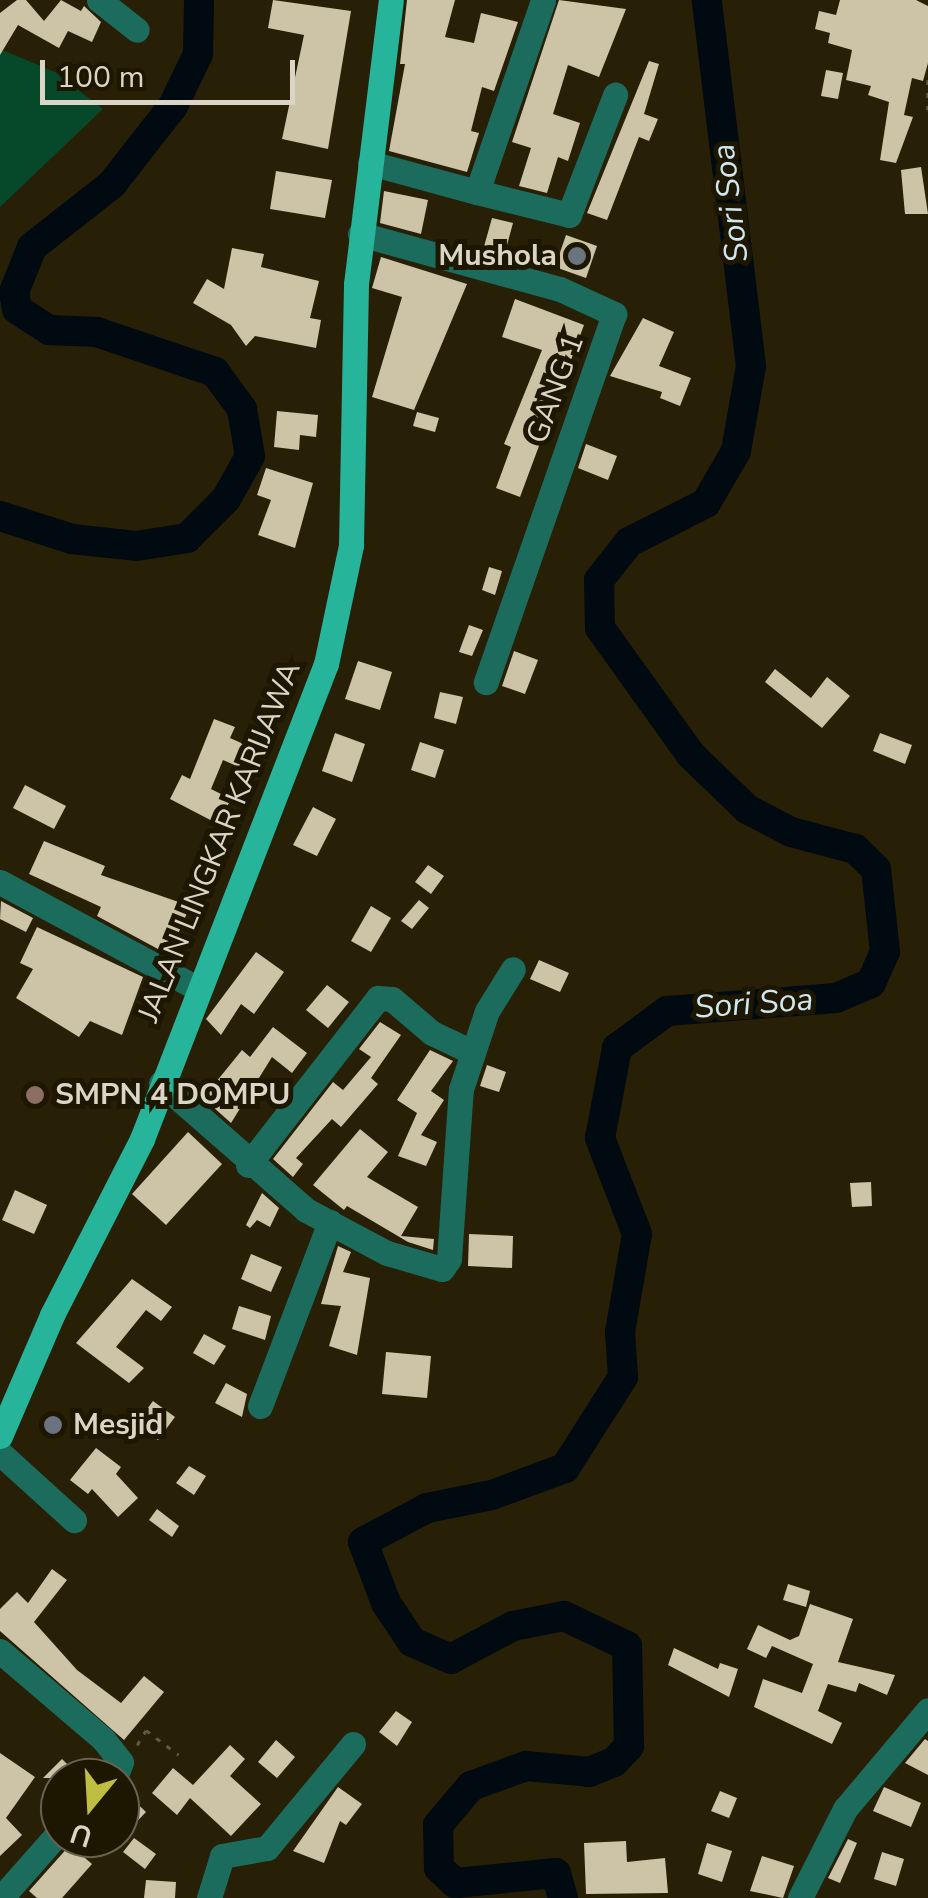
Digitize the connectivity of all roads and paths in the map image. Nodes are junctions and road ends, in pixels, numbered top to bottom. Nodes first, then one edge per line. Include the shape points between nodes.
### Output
1 (99, 0) edge
2 (391, 0) edge
3 (543, 0) edge
4 (137, 30) dead end
5 (928, 80) edge
6 (615, 96) dead end
7 (928, 110) edge
8 (370, 163) junction
9 (477, 192) junction
10 (360, 234) junction
11 (486, 682) dead end
12 (0, 882) edge
13 (512, 969) dead end
14 (197, 988) junction
15 (472, 1052) junction
16 (161, 1082) junction
17 (248, 1165) junction
18 (330, 1222) junction
19 (260, 1406) dead end
20 (0, 1436) edge
21 (0, 1453) edge
22 (74, 1520) dead end
23 (0, 1652) edge
24 (928, 1710) edge
25 (353, 1744) dead end
26 (179, 1755) dead end
27 (111, 1758) edge
28 (128, 1758) edge
29 (40, 1855) edge
30 (2, 1898) edge
31 (210, 1898) edge
32 (800, 1898) edge

1 - 4 street
2 - 8 main road, JALAN LINGKAR KARIJAWA
3 - 9 street
5 - 7 path
6 - 9 street via 566,216
8 - 9 street
8 - 10 main road, JALAN LINGKAR KARIJAWA
10 - 11 street, GANG 1 via 560,290 614,314
10 - 14 main road, JALAN LINGKAR KARIJAWA via 354,503 342,605 257,852
12 - 14 street
13 - 15 street
14 - 16 main road, JALAN LINGKAR KARIJAWA
15 - 17 street via 432,1033 392,999 378,998
15 - 18 street via 456,1120 447,1266 436,1270 403,1260
16 - 17 street
16 - 20 main road, JALAN LINGKAR KARIJAWA via 142,1139 52,1315
17 - 18 street
18 - 19 street
21 - 22 street
23 - 27 street via 103,1740
24 - 32 street via 845,1809
25 - 31 street via 267,1848 222,1856
26 - 28 path via 146,1730
29 - 30 street

